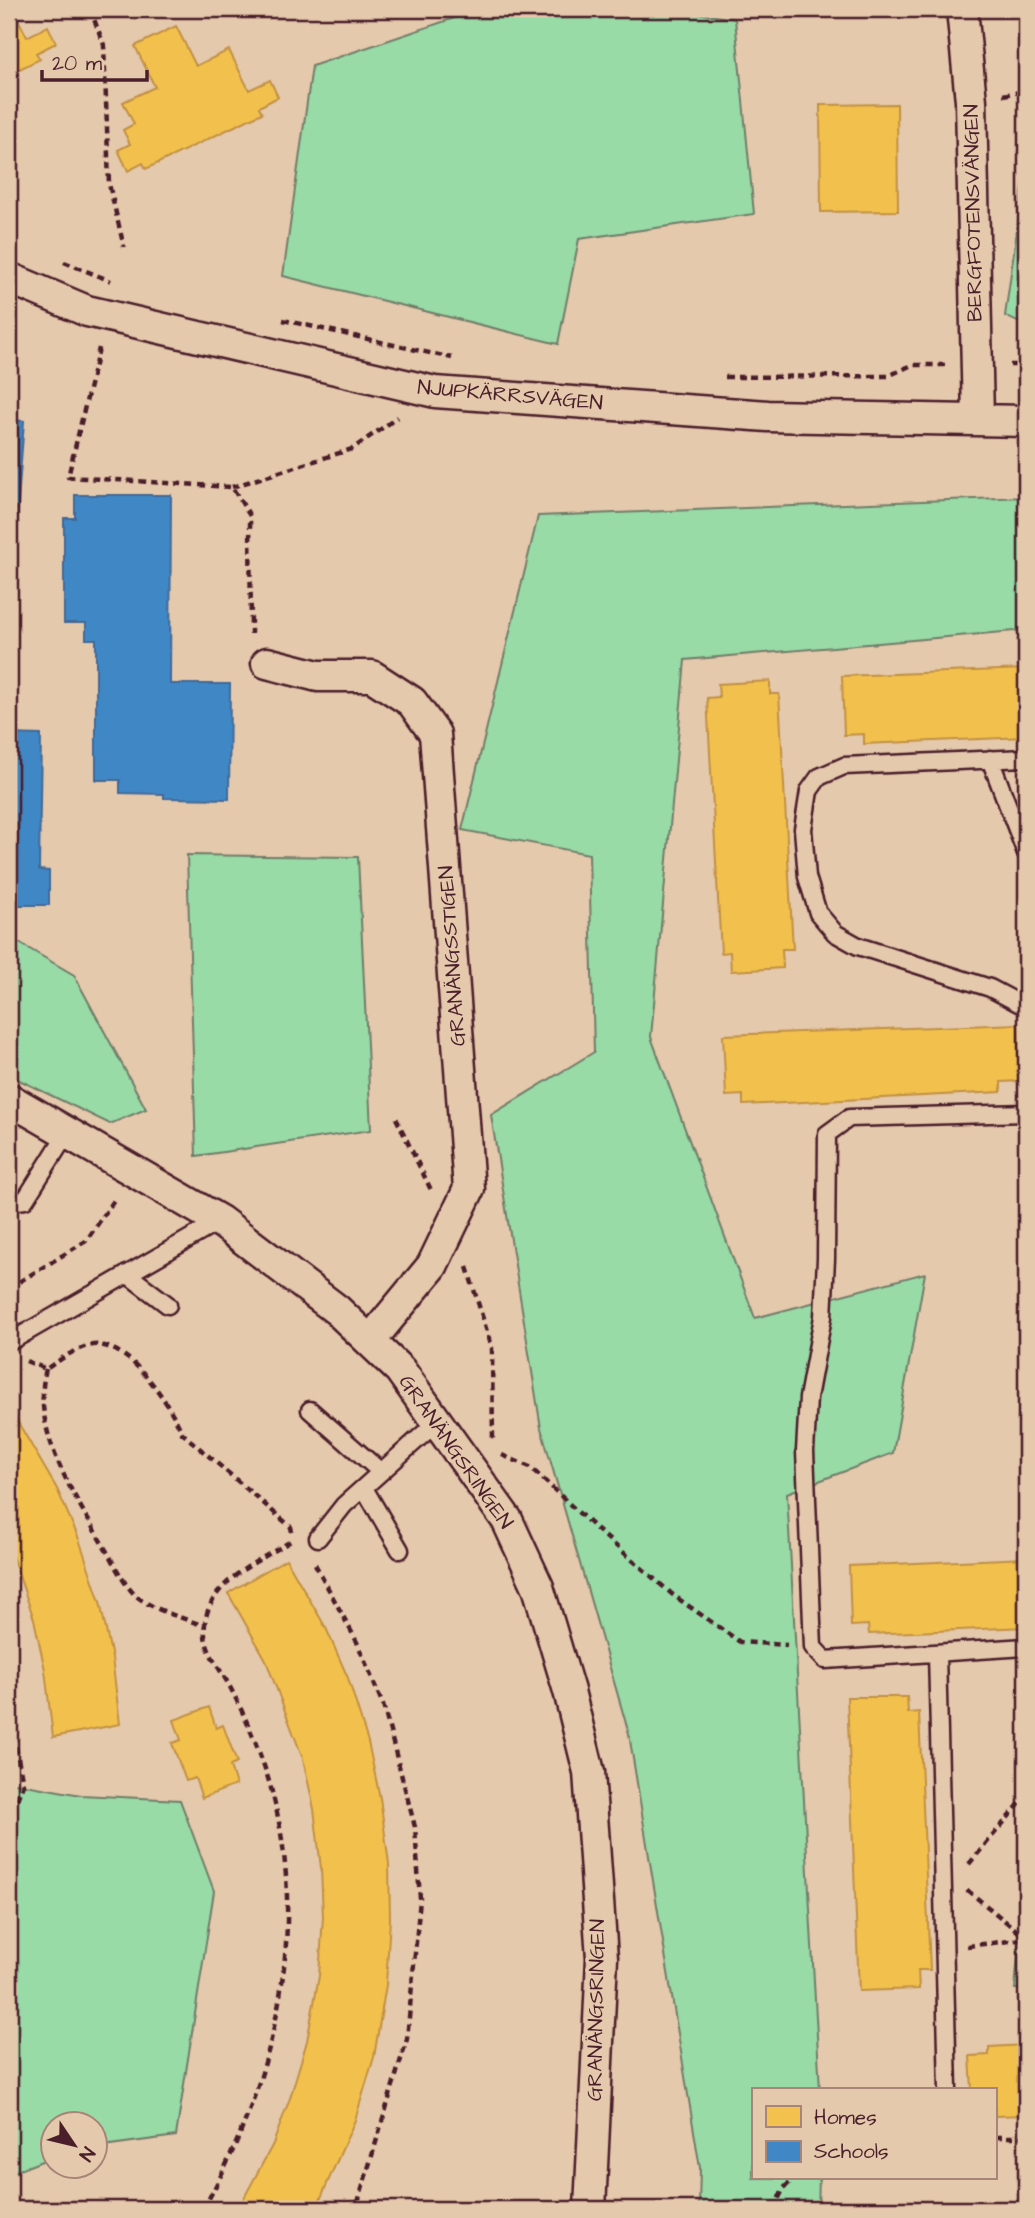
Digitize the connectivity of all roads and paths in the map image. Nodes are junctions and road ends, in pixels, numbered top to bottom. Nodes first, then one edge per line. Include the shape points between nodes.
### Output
1 (90, 9) edge
2 (962, 9) edge
3 (124, 247) dead end
4 (59, 260) dead end
5 (9, 278) edge
6 (122, 285) dead end
7 (276, 318) dead end
8 (99, 345) dead end
9 (456, 359) dead end
10 (976, 365) junction
11 (1026, 365) edge
12 (715, 377) dead end
13 (435, 392) junction
14 (978, 418) junction
15 (1026, 421) edge
16 (232, 487) junction
17 (267, 663) joint
18 (1026, 758) edge
19 (990, 760) junction
20 (1026, 853) edge
21 (1026, 1002) edge
22 (9, 1099) edge
23 (1026, 1113) edge
24 (67, 1133) junction
25 (132, 1170) junction
26 (9, 1202) edge
27 (220, 1222) junction
28 (127, 1274) junction
29 (9, 1288) edge
30 (168, 1305) dead end
31 (13, 1340) dead end
32 (370, 1341) junction
33 (23, 1361) dead end
34 (46, 1369) junction
35 (310, 1410) dead end
36 (437, 1422) junction
37 (485, 1442) dead end
38 (381, 1472) junction
39 (363, 1488) junction
40 (318, 1538) dead end
41 (295, 1539) junction
42 (301, 1548) dead end
43 (400, 1550) dead end
44 (314, 1563) dead end
45 (204, 1626) junction
46 (813, 1647) junction
47 (1026, 1647) edge
48 (937, 1653) junction
49 (9, 1711) edge
50 (1026, 1796) edge
51 (9, 1819) edge
52 (960, 1885) junction
53 (944, 1888) junction
54 (1026, 1938) edge
55 (946, 1949) junction
56 (948, 2088) edge
57 (996, 2137) edge
58 (1026, 2137) edge
59 (792, 2180) edge
60 (203, 2209) edge
61 (356, 2209) edge
62 (590, 2209) edge
63 (773, 2209) edge

1 - 3 path via 104,45 109,184
2 - 10 street, BERGFOTENSVÄNGEN via 971,101
4 - 6 path
5 - 13 street, NJUPKÄRRSVÄGEN via 87,311
7 - 9 path
8 - 16 path via 68,477
10 - 11 path
10 - 12 path via 912,365 888,376
10 - 14 street, BERGFOTENSVÄNGEN
13 - 14 street, NJUPKÄRRSVÄGEN via 768,415
13 - 16 path via 352,449
14 - 15 street, NJUPKÄRRSVÄGEN
16 - 17 path via 250,516 251,635
17 - 32 street, GRANÄNGSSTIGEN via 318,676 372,676 412,702 435,734 469,1189 432,1266
18 - 19 lane
19 - 20 lane
19 - 21 lane via 844,766 818,777 808,791 803,829 807,877 818,913 835,933 858,946
22 - 24 street, GRANÄNGSRINGEN
23 - 46 lane via 849,1118 827,1134 823,1317 808,1398 805,1451
24 - 25 street, GRANÄNGSRINGEN
24 - 26 lane via 25,1200
25 - 27 street, GRANÄNGSRINGEN
25 - 29 path via 86,1241
27 - 28 lane
27 - 32 street, GRANÄNGSRINGEN via 337,1310
28 - 30 lane
28 - 31 lane
32 - 36 street, GRANÄNGSRINGEN via 400,1370
33 - 34 path
34 - 41 path via 86,1346 115,1349 145,1376 182,1433 291,1527
34 - 45 path via 43,1395 55,1455 120,1574 136,1596
35 - 38 lane
36 - 38 lane
36 - 62 street, GRANÄNGSRINGEN via 507,1520 538,1587 589,1772 602,1958
37 - 46 path via 493,1451 530,1467 673,1595 740,1642
38 - 39 lane
39 - 40 lane
39 - 43 lane
41 - 42 path
41 - 45 path via 222,1588
44 - 61 path via 358,1642 383,1705 415,1826 421,1899 407,2039
45 - 60 path via 209,1651 247,1720 262,1761 283,1842 286,1883 281,1989 264,2072 234,2149
46 - 48 lane via 825,1660
47 - 48 lane
48 - 53 lane
49 - 51 path via 23,1784
50 - 52 path via 971,1860
52 - 53 path
52 - 54 path
53 - 55 lane
54 - 55 path
55 - 56 lane
57 - 58 path
59 - 63 path

